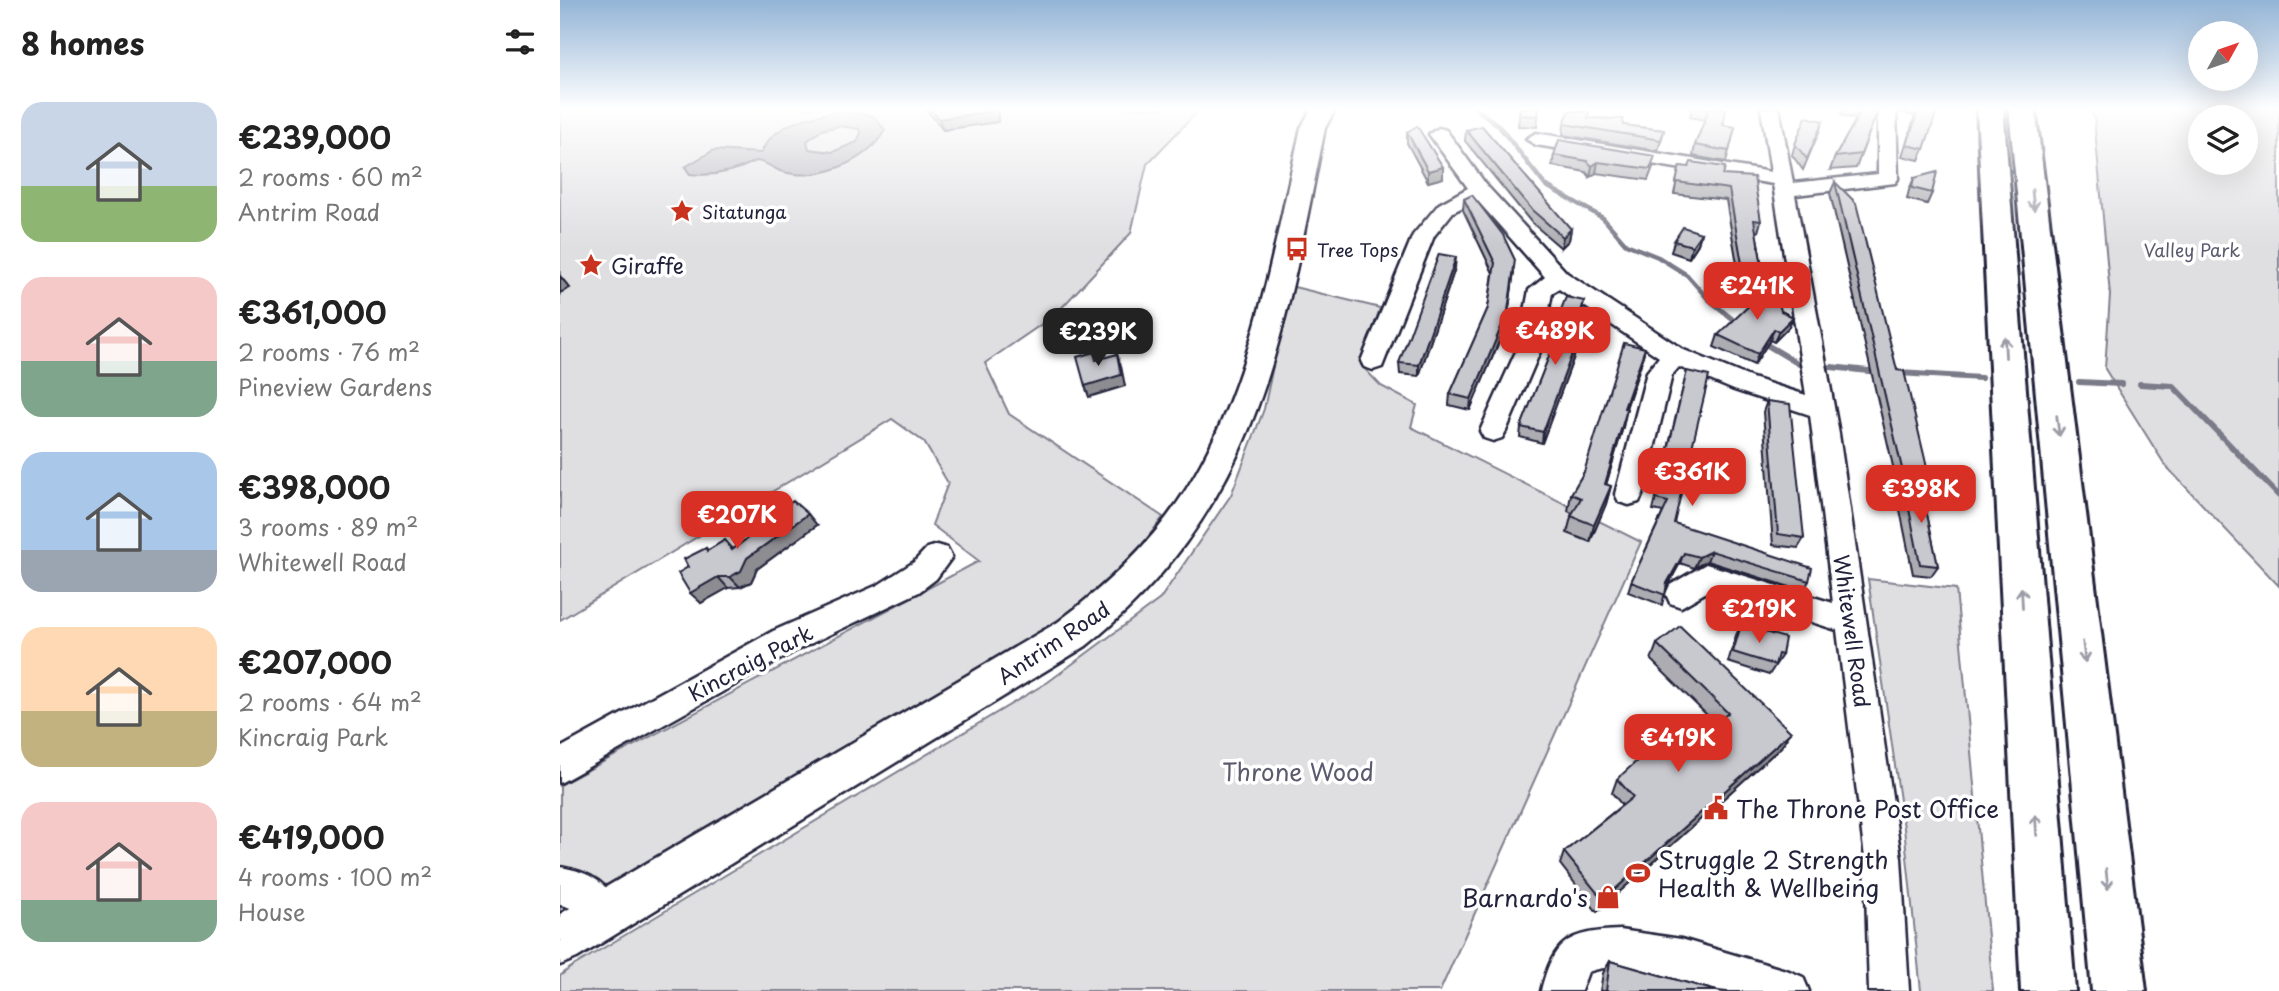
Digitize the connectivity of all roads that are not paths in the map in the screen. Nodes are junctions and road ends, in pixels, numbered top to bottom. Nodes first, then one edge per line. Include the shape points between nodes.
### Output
1 (1307, 154) edge
2 (1454, 154) edge
3 (1619, 154) edge
4 (1779, 154) edge
5 (1888, 154) edge
6 (1993, 154) edge
7 (2027, 154) edge
8 (1785, 185) junction
9 (1480, 190) junction
10 (1559, 278) junction
11 (1675, 356) junction
12 (1373, 361) dead end
13 (1821, 409) junction
14 (1493, 431) dead end
15 (1629, 494) dead end
16 (937, 557) dead end
17 (1681, 594) dead end
18 (1852, 622) junction
19 (560, 766) edge
20 (560, 886) edge
21 (603, 913) junction
22 (560, 941) edge
23 (1561, 991) edge
24 (1789, 991) edge
25 (1889, 991) edge
26 (2048, 991) edge
27 (2119, 991) edge

1 - 21 main road, Antrim Road via 1282,270 1234,428 1212,477 1131,584 1072,634
2 - 9 street
3 - 8 street
4 - 8 street, Whitewell Road
5 - 8 street via 1888,179 1810,190
26 -> 6 highway
7 -> 27 highway
8 - 13 street, Whitewell Road
9 - 10 street
9 - 12 street via 1447,208 1424,235
10 - 11 street
10 - 14 street via 1541,290 1530,347
11 - 13 street
11 - 15 street via 1660,372
13 - 18 street, Whitewell Road
16 - 19 street, Kincraig Park via 928,571 905,585 787,640
17 - 18 street via 1706,576
18 - 25 street, Whitewell Road via 1882,858
20 - 21 street via 595,898
21 - 22 main road, Antrim Road
23 - 24 street via 1566,970 1575,958 1625,949 1659,954

